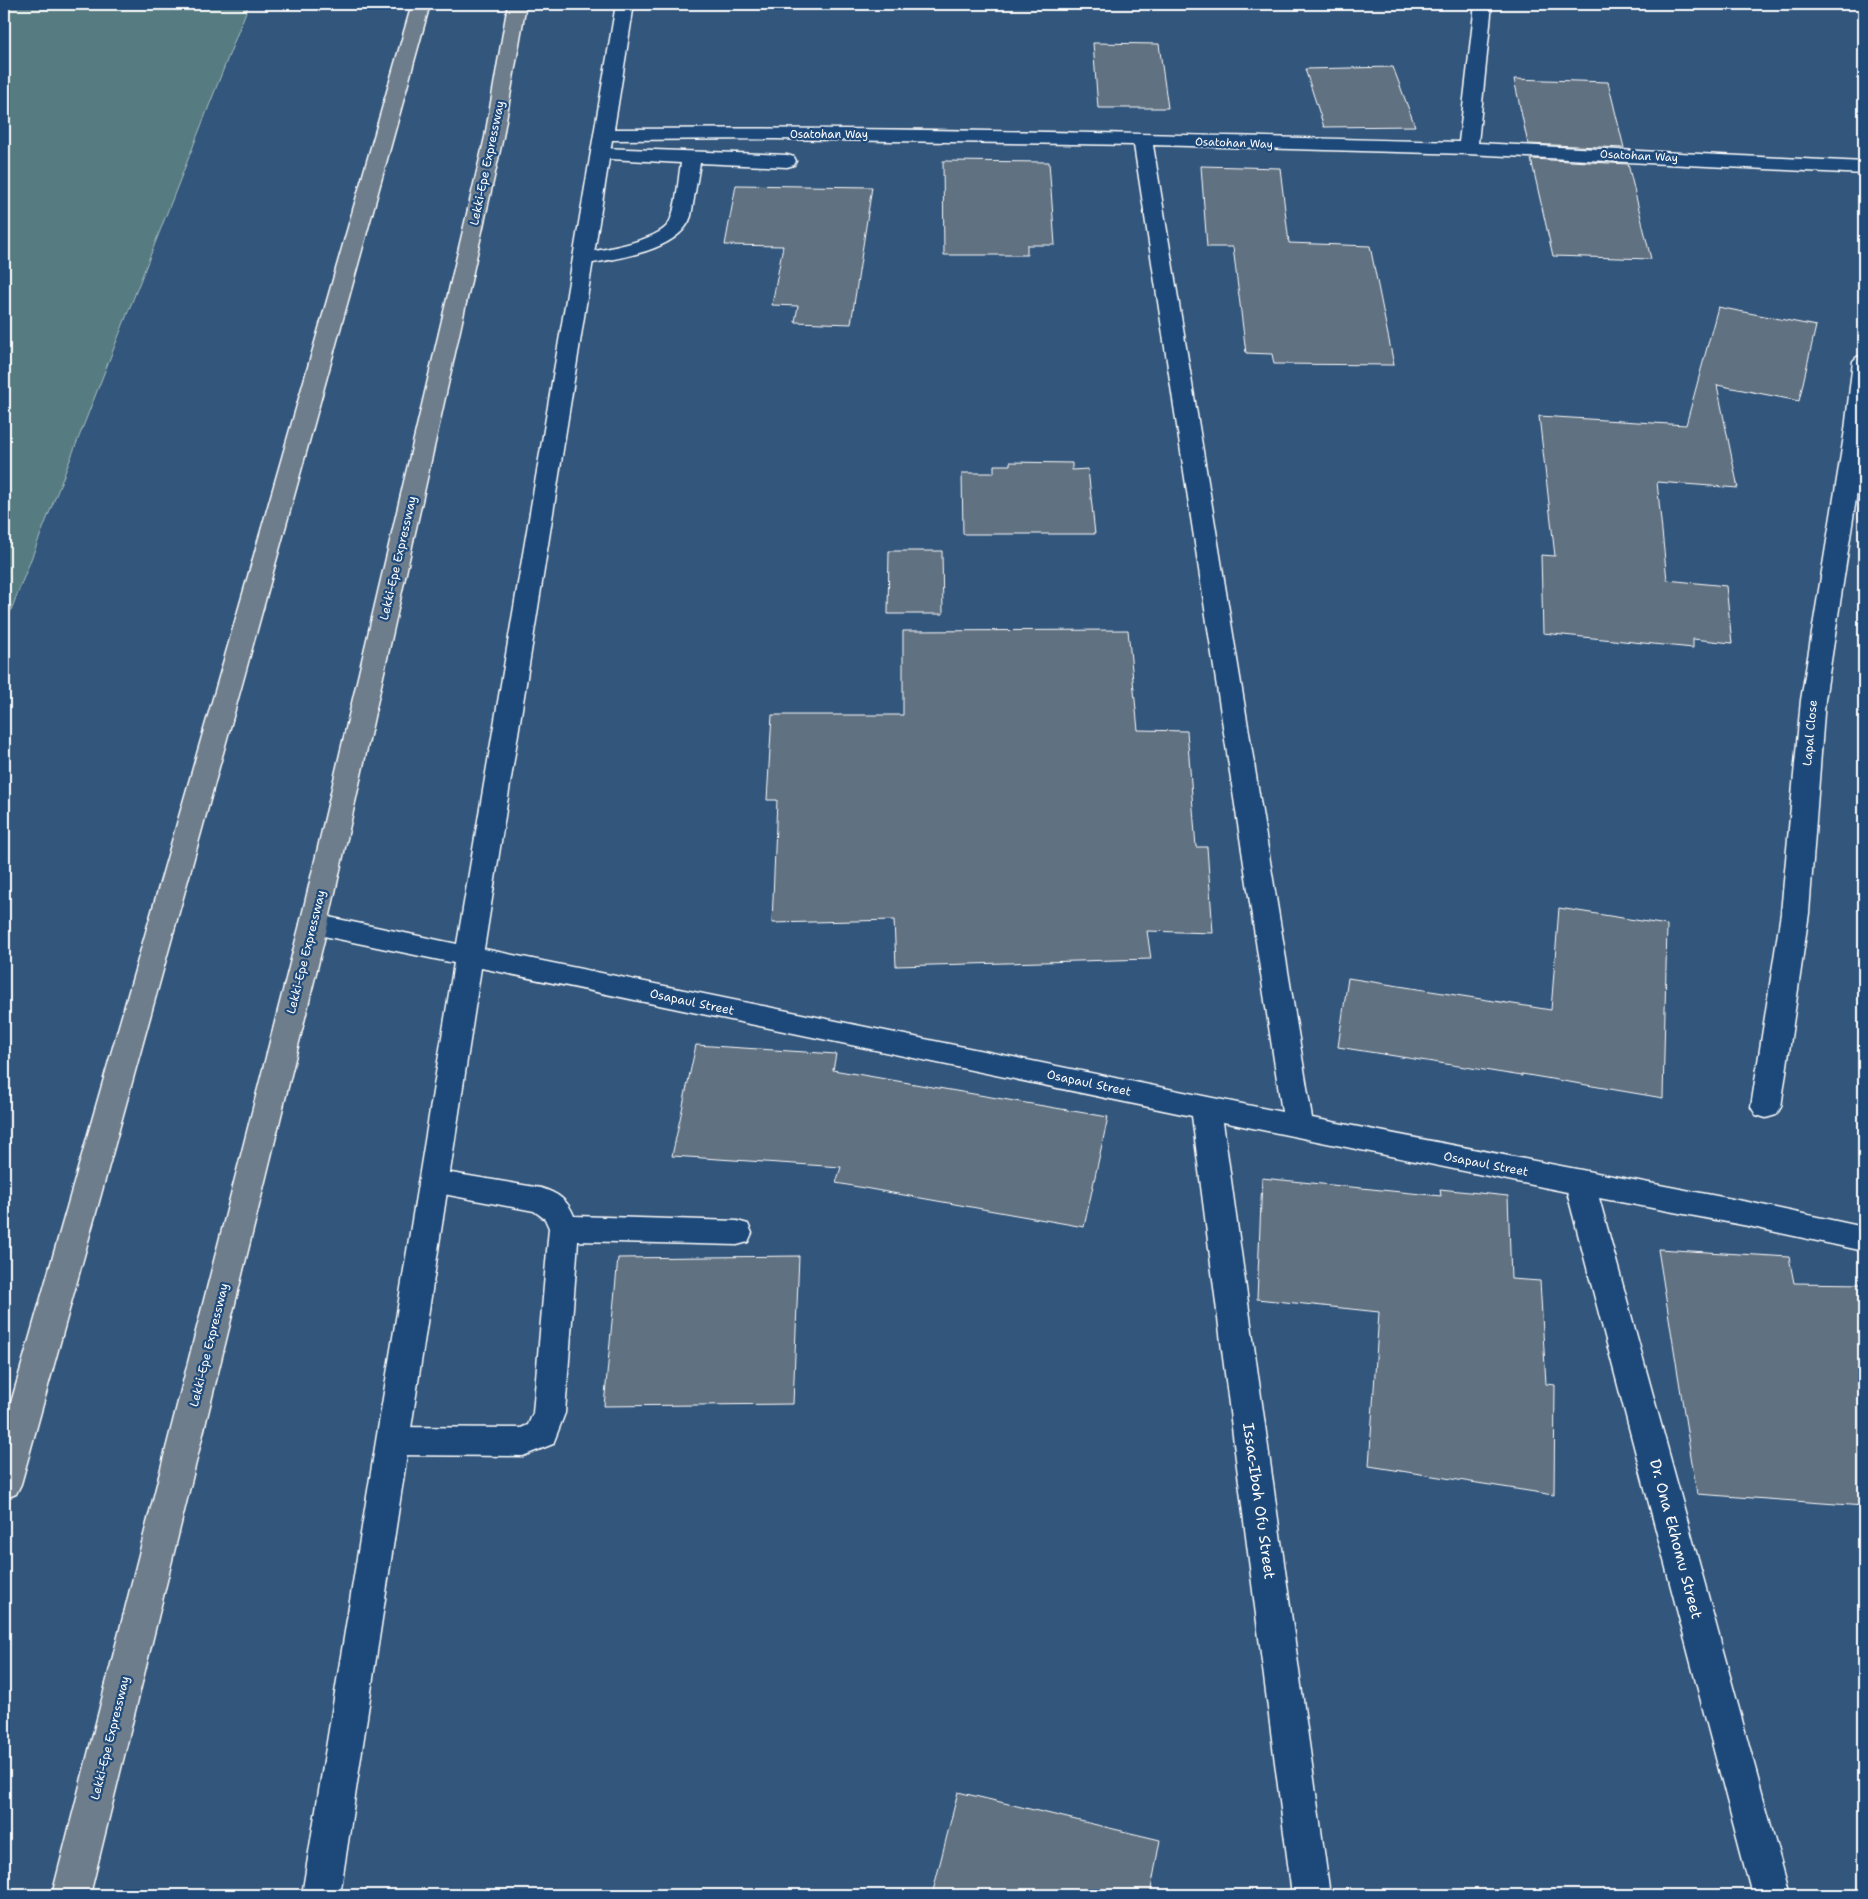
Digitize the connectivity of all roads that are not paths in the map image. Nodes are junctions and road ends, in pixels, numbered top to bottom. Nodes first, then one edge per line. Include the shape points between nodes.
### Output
1 (421, 4) edge
2 (517, 4) edge
3 (625, 4) edge
4 (1484, 4) edge
5 (1143, 140) junction
6 (601, 145) junction
7 (1468, 148) junction
8 (692, 157) junction
9 (787, 161) dead end
10 (1864, 168) edge
11 (583, 260) junction
12 (1864, 361) edge
13 (314, 924) junction
14 (469, 956) junction
15 (1766, 1107) dead end
16 (1206, 1108) junction
17 (1299, 1127) junction
18 (433, 1182) junction
19 (1580, 1183) junction
20 (564, 1228) junction
21 (737, 1233) dead end
22 (1864, 1239) edge
23 (393, 1441) junction
24 (4, 1484) edge
25 (71, 1895) edge
26 (321, 1895) edge
27 (1312, 1895) edge
28 (1771, 1895) edge

1 - 24 highway
2 - 13 highway, Lekki-Epe Expressway via 494,137
3 - 6 street
4 - 7 street
5 - 6 street, Osatohan Way via 774,133
5 - 7 street, Osatohan Way
5 - 17 street
6 - 8 street
6 - 11 street
7 - 10 street, Osatohan Way
8 - 9 street
8 - 11 street via 679,223 672,234 655,242
11 - 14 street
12 - 15 street, Lapal Close via 1813,700 1795,913
13 - 14 street, Osapaul Street
13 - 25 highway, Lekki-Epe Expressway
14 - 16 street, Osapaul Street
14 - 18 street
16 - 17 street, Osapaul Street
16 - 27 street, Issac-Iboh Ofu Street
17 - 19 street, Osapaul Street
18 - 20 street via 540,1200 557,1211
18 - 23 street
19 - 22 street, Osapaul Street
19 - 28 street, Dr. Ona Ekhomu Street
20 - 21 street
20 - 23 street via 549,1413 541,1434 523,1442
23 - 26 street

